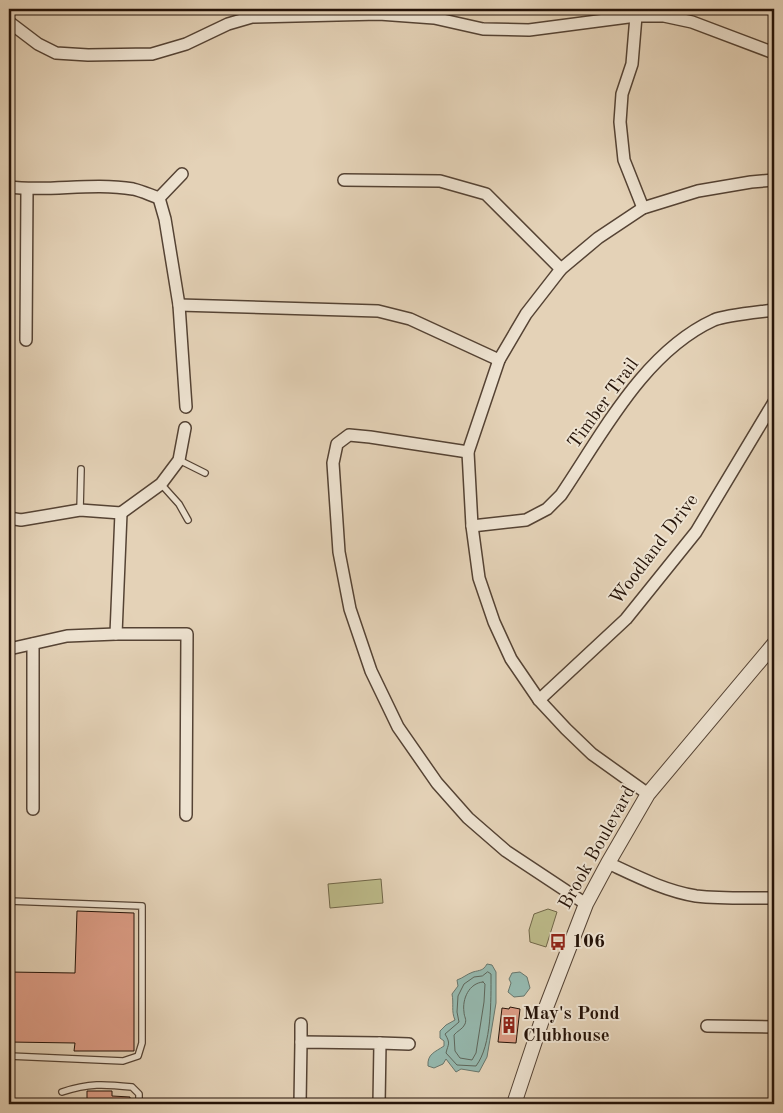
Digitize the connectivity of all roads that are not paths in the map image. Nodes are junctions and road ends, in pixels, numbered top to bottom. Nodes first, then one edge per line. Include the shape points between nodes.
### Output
1 (636, 16) junction
2 (9, 22) edge
3 (774, 53) edge
4 (182, 174) dead end
5 (344, 180) dead end
6 (774, 180) edge
7 (9, 187) edge
8 (27, 189) junction
9 (159, 198) junction
10 (642, 208) junction
11 (561, 269) junction
12 (178, 305) junction
13 (774, 310) edge
14 (26, 340) dead end
15 (499, 360) junction
16 (774, 402) edge
17 (186, 407) dead end
18 (185, 428) dead end
19 (468, 452) junction
20 (179, 460) junction
21 (81, 469) dead end
22 (206, 473) dead end
23 (160, 484) junction
24 (80, 510) junction
25 (121, 513) junction
26 (9, 518) edge
27 (188, 520) dead end
28 (472, 526) junction
29 (116, 634) junction
30 (32, 644) junction
31 (774, 644) edge
32 (9, 649) edge
33 (539, 700) junction
34 (648, 794) junction
35 (33, 809) dead end
36 (186, 815) dead end
37 (608, 863) junction
38 (774, 898) edge
39 (9, 901) edge
40 (586, 904) junction
41 (300, 1024) dead end
42 (707, 1026) dead end
43 (774, 1027) edge
44 (301, 1042) junction
45 (380, 1043) junction
46 (408, 1044) dead end
47 (9, 1056) edge
48 (62, 1092) dead end
49 (139, 1104) edge
50 (300, 1104) edge
51 (380, 1104) edge
52 (514, 1104) edge

1 - 2 street via 529,30 483,29 434,18 379,14 252,17 152,54 88,55 56,53
1 - 3 street via 664,16 692,22
1 - 10 street via 632,64 622,94 620,122 624,160
4 - 9 street
5 - 11 street via 440,181 486,194
6 - 10 street via 698,190
7 - 8 street
8 - 9 street via 114,187 135,189
8 - 14 street
9 - 12 street
10 - 11 street via 598,238
11 - 15 street via 526,314
12 - 15 street via 378,310 410,319
12 - 17 street
13 - 28 street, Timber Trail via 716,319 681,339 638,381 561,494 547,508 526,520
15 - 19 street
16 - 33 street, Woodland Drive via 696,532 626,619
18 - 20 street
19 - 28 street
19 - 40 street via 349,435 336,444 333,463 339,552 350,609 371,671 398,727 437,783 468,818 506,851
20 - 22 lane
20 - 23 street
21 - 24 lane
23 - 25 street
23 - 27 lane via 179,504
24 - 25 street
24 - 26 street via 21,520
25 - 29 street
28 - 33 street via 478,578 494,622 511,659
29 - 30 street via 67,636
29 - 36 street via 187,634
30 - 32 street
30 - 35 street
31 - 34 street, Brook Boulevard
33 - 34 street via 592,754
34 - 37 street, Brook Boulevard
37 - 38 street via 652,883 695,896
37 - 40 street, Brook Boulevard
39 - 47 lane via 142,906 142,1043 138,1056 123,1061
40 - 52 street, Brook Boulevard
41 - 44 street
42 - 43 street
44 - 45 street
44 - 50 street
45 - 46 street
45 - 51 street
48 - 49 lane via 83,1085 132,1087 139,1094

